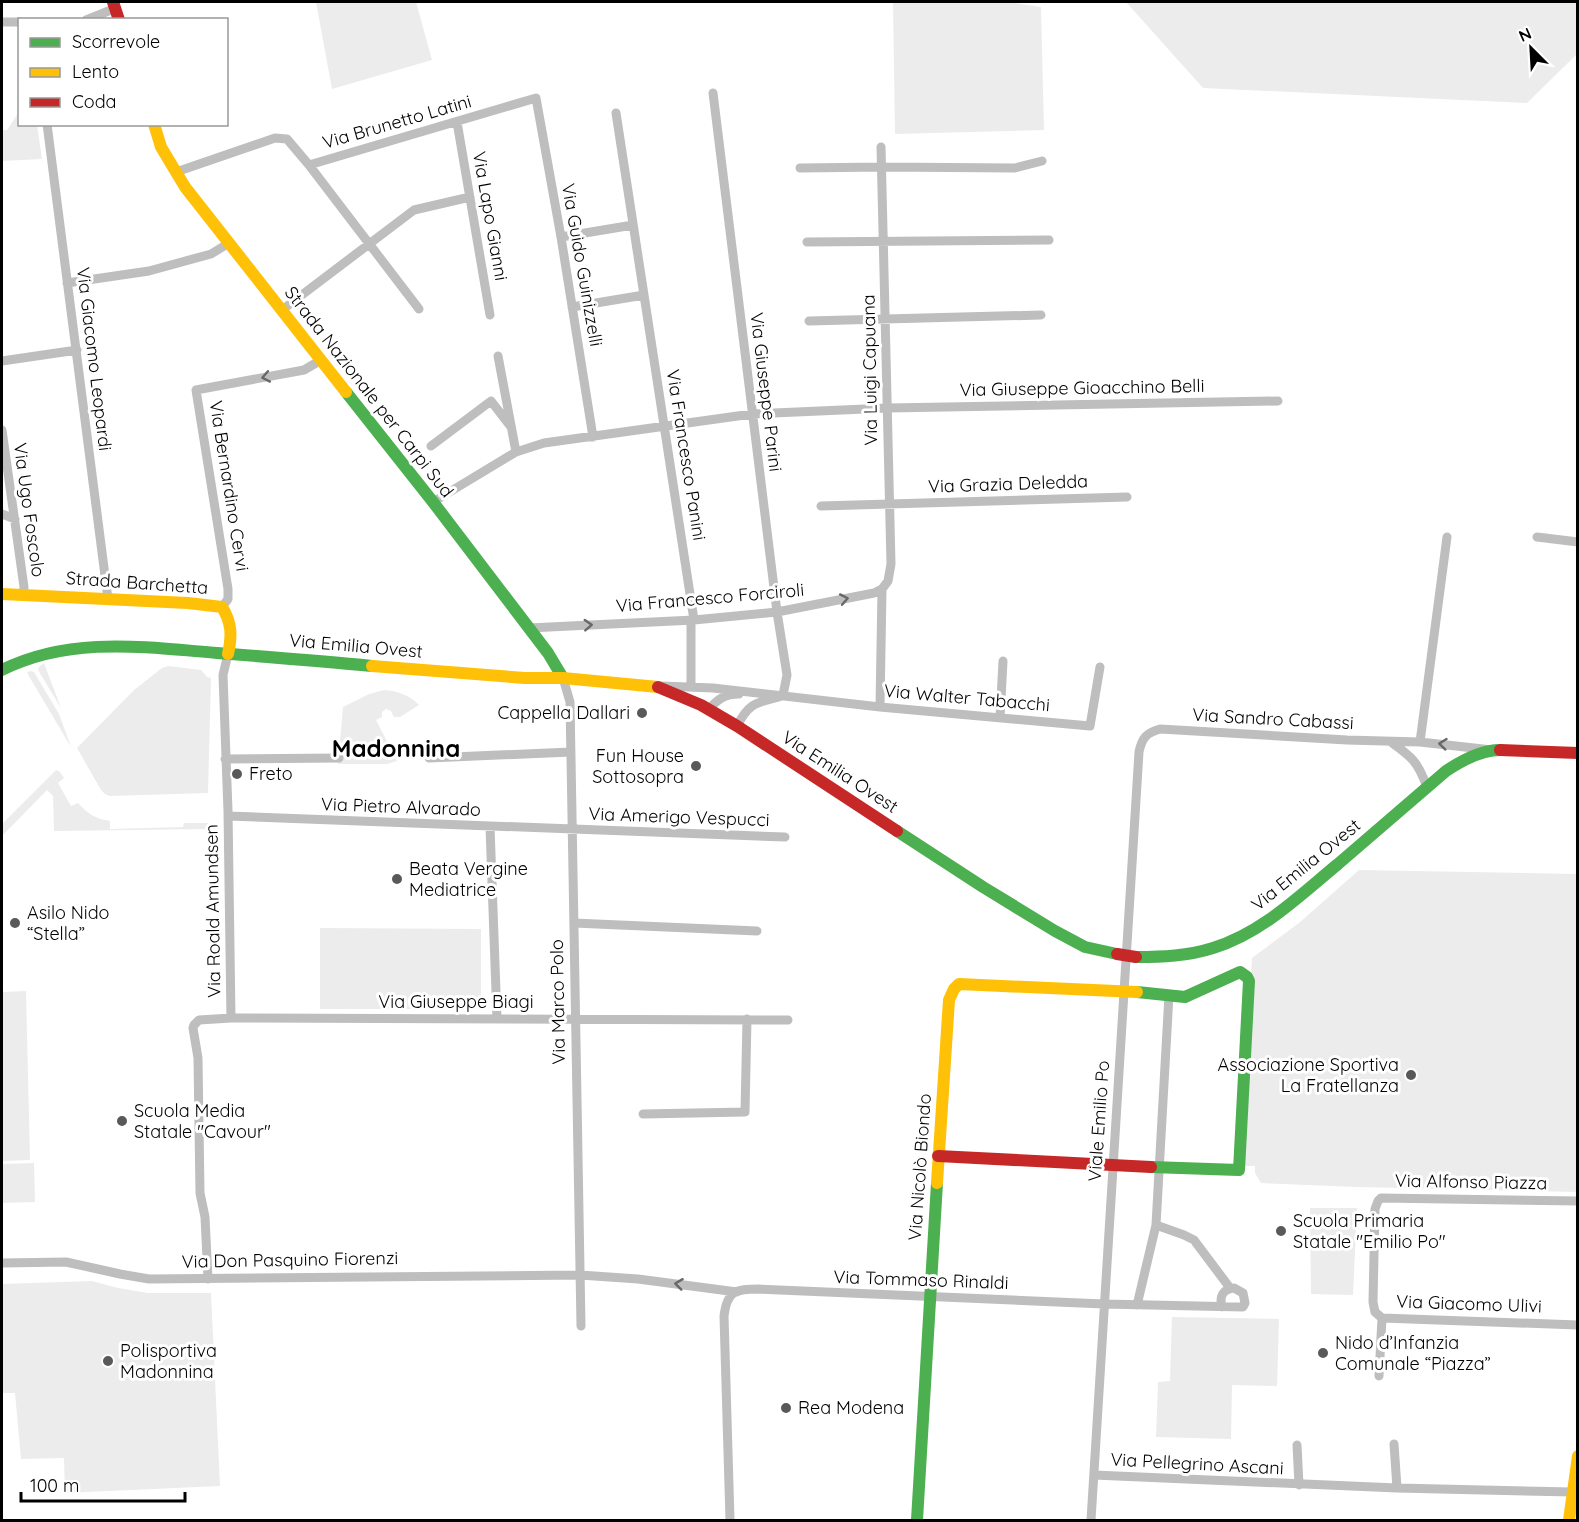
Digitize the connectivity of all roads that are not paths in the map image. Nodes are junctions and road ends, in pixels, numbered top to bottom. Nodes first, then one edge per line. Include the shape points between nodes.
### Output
1 (116, 10) edge
2 (92, 18) edge
3 (2, 22) edge
4 (18, 22) edge
5 (713, 93) dead end
6 (536, 98) joint
7 (616, 113) dead end
8 (458, 122) junction
9 (47, 126) edge
10 (155, 126) edge
11 (881, 147) dead end
12 (1042, 161) dead end
13 (309, 165) junction
14 (882, 167) junction
15 (800, 168) dead end
16 (176, 172) junction
17 (470, 197) junction
18 (633, 225) junction
19 (561, 237) junction
20 (1050, 240) dead end
21 (884, 241) junction
22 (807, 242) dead end
23 (229, 243) junction
24 (369, 245) junction
25 (67, 283) junction
26 (644, 295) junction
27 (572, 307) junction
28 (419, 309) dead end
29 (282, 310) junction
30 (490, 315) dead end
31 (1041, 315) dead end
32 (886, 319) junction
33 (809, 321) dead end
34 (76, 350) junction
35 (498, 356) dead end
36 (321, 360) junction
37 (2, 361) edge
38 (1278, 400) dead end
39 (888, 408) junction
40 (752, 414) junction
41 (511, 427) junction
42 (665, 427) junction
43 (2, 430) edge
44 (593, 436) junction
45 (431, 446) dead end
46 (516, 452) junction
47 (1127, 497) dead end
48 (433, 502) junction
49 (890, 504) junction
50 (821, 506) dead end
51 (2, 514) edge
52 (15, 519) junction
53 (1448, 537) dead end
54 (1537, 537) dead end
55 (1578, 542) edge
56 (882, 590) junction
57 (2, 594) edge
58 (23, 595) junction
59 (108, 599) junction
60 (222, 607) junction
61 (777, 612) junction
62 (692, 620) junction
63 (529, 628) junction
64 (228, 654) junction
65 (1003, 661) dead end
66 (1100, 667) dead end
67 (2, 670) edge
68 (563, 678) junction
69 (656, 686) junction
70 (691, 687) junction
71 (783, 695) junction
72 (880, 707) junction
73 (709, 709) junction
74 (1000, 718) junction
75 (737, 726) junction
76 (1154, 731) joint
77 (1391, 742) junction
78 (1420, 742) junction
79 (1494, 750) junction
80 (571, 752) junction
81 (1576, 755) edge
82 (339, 758) dead end
83 (429, 758) dead end
84 (225, 759) junction
85 (1427, 787) junction
86 (228, 816) junction
87 (490, 826) junction
88 (572, 829) junction
89 (785, 837) dead end
90 (573, 923) junction
91 (757, 931) dead end
92 (1123, 991) junction
93 (1169, 995) junction
94 (231, 1018) junction
95 (497, 1019) junction
96 (575, 1019) junction
97 (747, 1019) junction
98 (788, 1020) dead end
99 (643, 1114) dead end
100 (938, 1156) junction
101 (1113, 1166) junction
102 (1158, 1167) junction
103 (1578, 1201) edge
104 (1156, 1225) junction
105 (2, 1263) edge
106 (580, 1275) junction
107 (208, 1279) junction
108 (1230, 1288) junction
109 (737, 1292) junction
110 (929, 1297) junction
111 (1104, 1304) junction
112 (1137, 1305) junction
113 (1221, 1307) junction
114 (1382, 1318) junction
115 (1578, 1325) edge
116 (581, 1326) dead end
117 (1379, 1376) dead end
118 (1394, 1444) dead end
119 (1297, 1445) dead end
120 (1578, 1456) edge
121 (1094, 1475) junction
122 (1299, 1485) junction
123 (1396, 1488) junction
124 (1573, 1492) junction
125 (730, 1521) edge
126 (917, 1521) edge
127 (1090, 1521) edge
128 (1569, 1521) edge

1 - 2 street
3 - 4 street
5 - 40 street, Via Giuseppe Parini
6 - 8 street, Via Brunetto Latini
6 - 19 street, Via Guido Guinizzelli
7 - 18 street, Via Francesco Panini
8 - 13 street, Via Brunetto Latini
8 - 17 street, Via Lapo Gianni
9 - 25 street, Via Giacomo Leopardi
10 - 16 street, Strada Nazionale per Carpi Sud via 161,147
11 - 14 street, Via Luigi Capuana
12 - 14 street via 1015,168
13 - 16 street, Via Brunetto Latini via 287,139 275,138
13 - 24 street
14 - 15 street
14 - 21 street, Via Luigi Capuana
16 - 23 street, Strada Nazionale per Carpi Sud
17 - 24 street via 414,210
17 - 30 street, Via Lapo Gianni
18 - 19 street
18 - 26 street, Via Francesco Panini
19 - 27 street, Via Guido Guinizzelli
20 - 21 street
21 - 22 street
21 - 32 street, Via Luigi Capuana
23 - 25 street via 212,254 149,271
23 - 29 street, Strada Nazionale per Carpi Sud
24 - 28 street
24 - 29 street
25 - 34 street, Via Giacomo Leopardi
26 - 27 street
26 - 42 street, Via Francesco Panini
27 - 44 street, Via Guido Guinizzelli
29 - 36 street, Strada Nazionale per Carpi Sud
31 - 32 street
32 - 33 street
32 - 39 street, Via Luigi Capuana
34 - 37 street
34 - 59 street, Via Giacomo Leopardi
35 - 41 street
36 - 48 street, Strada Nazionale per Carpi Sud
36 -> 60 street, Via Bernardino Cervi via 304,370 196,390 228,589 228,599
38 - 39 street, Via Giuseppe Gioacchino Belli
39 - 40 street, Via Giuseppe Gioacchino Belli
39 - 49 street, Via Luigi Capuana
40 - 42 street, Via Giuseppe Gioacchino Belli
40 - 61 street, Via Giuseppe Parini
41 - 45 street via 491,401
41 - 46 street
42 - 44 street, Via Giuseppe Gioacchino Belli
42 - 62 street, Via Francesco Panini
43 - 52 street, Via Ugo Foscolo
44 - 46 street, Via Giuseppe Gioacchino Belli via 544,443
46 - 48 street, Via Giuseppe Gioacchino Belli
47 - 49 street, Via Grazia Deledda
48 - 63 street, Strada Nazionale per Carpi Sud
49 - 50 street, Via Grazia Deledda
49 - 56 street, Via Luigi Capuana via 891,564
51 - 52 street
52 - 58 street, Via Ugo Foscolo
53 - 78 street
54 - 55 street
61 -> 56 street, Via Francesco Forciroli
56 - 72 street
57 - 58 street, Strada Barchetta
58 - 59 street, Strada Barchetta
59 - 60 street, Strada Barchetta
60 - 64 street, Strada Barchetta via 231,628
61 - 62 street, Via Francesco Forciroli
61 - 71 street, Via Giuseppe Parini via 787,675
63 -> 62 street, Via Francesco Forciroli
62 - 70 street, Via Francesco Panini
63 - 68 street, Strada Nazionale per Carpi Sud
64 - 67 street, Via Emilia Ovest via 131,646 72,647 26,658
64 - 68 street, Via Emilia Ovest
64 - 84 street, Via Roald Amundsen via 223,675
65 - 74 street
66 - 74 street, Via Walter Tabacchi via 1090,726
68 - 69 street, Via Emilia Ovest
68 - 80 street, Via Marco Polo via 570,702
69 - 70 street, Via Walter Tabacchi
69 - 73 street, Via Emilia Ovest
70 - 71 street, Via Walter Tabacchi
71 - 72 street, Via Walter Tabacchi
71 - 73 street, Via Walter Tabacchi via 730,694
71 - 75 street, Via Walter Tabacchi via 753,704
72 - 74 street, Via Walter Tabacchi
73 - 75 street, Via Emilia Ovest
75 - 85 street, Via Emilia Ovest, bridge via 1073,942 1136,957 1194,954 1247,934 1282,911
76 - 77 street, Via Sandro Cabassi
76 - 92 street, Viale Emilio Po via 1144,736 1139,752
77 - 78 street, Via Sandro Cabassi
77 - 85 street via 1410,755
79 -> 78 street, Via Sandro Cabassi
79 - 81 street, Via Emilia Ovest
79 - 85 street, Via Emilia Ovest via 1463,760
80 - 83 street
80 - 88 street, Via Marco Polo
82 - 84 street
84 - 86 street, Via Roald Amundsen
86 - 87 street, Via Pietro Alvarado
86 - 94 street, Via Roald Amundsen
87 - 88 street, Via Pietro Alvarado
87 - 95 street
88 - 89 street, Via Amerigo Vespucci
88 - 90 street, Via Marco Polo
90 - 91 street
90 - 96 street, Via Marco Polo
92 - 93 street
92 - 100 street, Via Nicolò Biondo via 959,984 949,1000
92 - 101 street, Viale Emilio Po
93 - 102 street
93 - 102 street via 1185,997 1240,972 1249,981 1239,1170
94 - 95 street, Via Giuseppe Biagi
94 - 107 street, Via Roald Amundsen via 203,1019 193,1028 198,1058 200,1193
95 - 96 street, Via Giuseppe Biagi
96 - 97 street, Via Giuseppe Biagi
96 - 106 street, Via Marco Polo
97 - 98 street, Via Giuseppe Biagi
97 - 99 street via 745,1112
100 - 101 street
100 - 110 street, Via Nicolò Biondo
101 - 102 street
101 - 111 street, Viale Emilio Po
102 - 104 street
103 - 114 street, Via Alfonso Piazza via 1381,1198 1375,1209 1373,1302 1375,1312
104 - 108 street via 1194,1240
104 - 112 street
105 - 107 street, Via Don Pasquino Fiorenzi via 66,1262 149,1279
106 - 107 street, Via Don Pasquino Fiorenzi
109 -> 106 street, Via Don Pasquino Fiorenzi
106 - 116 street, Via Marco Polo
108 - 113 street via 1221,1295
108 - 113 street via 1243,1293 1243,1307
109 - 110 street, Via Tommaso Rinaldi via 759,1289
109 - 125 street via 729,1296 724,1316
110 - 111 street, Via Tommaso Rinaldi
110 - 126 street, Via Nicolò Biondo
111 - 112 street, Via Tommaso Rinaldi
111 - 121 street, Viale Emilio Po
112 - 113 street, Via Tommaso Rinaldi
114 - 115 street, Via Giacomo Ulivi
114 - 117 street, Via Giacomo Ulivi
118 - 123 street
119 - 122 street, Via Pellegrino Ascani
120 - 124 street
121 - 122 street, Via Pellegrino Ascani
121 - 127 street, Viale Emilio Po
122 - 123 street, Via Pellegrino Ascani
123 - 124 street, Via Pellegrino Ascani
124 - 128 street

